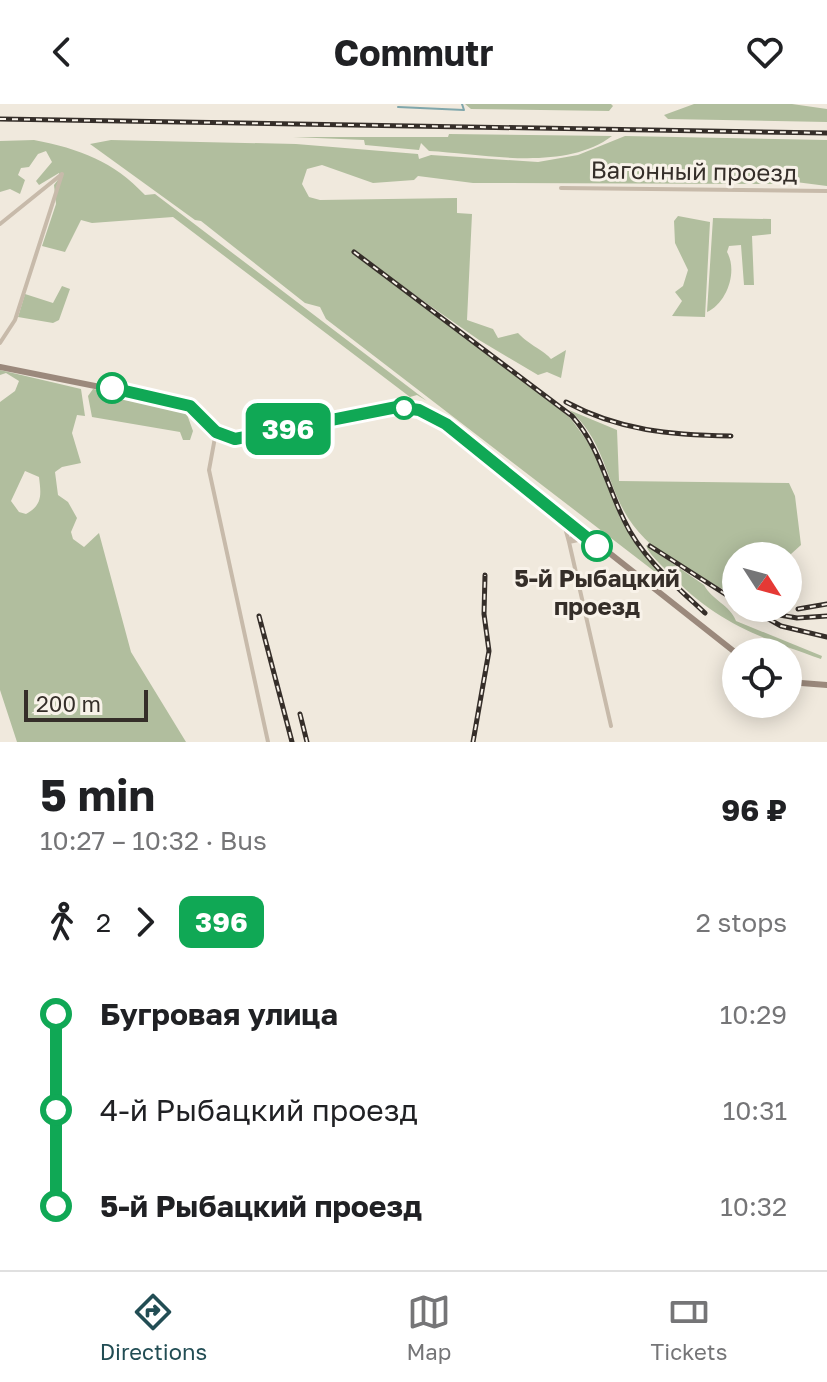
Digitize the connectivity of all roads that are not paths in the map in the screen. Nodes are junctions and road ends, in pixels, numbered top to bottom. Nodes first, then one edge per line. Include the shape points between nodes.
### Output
1 (561, 188) dead end
2 (827, 191) edge
3 (0, 224) edge
4 (0, 343) edge
5 (0, 367) edge
6 (216, 432) junction
7 (562, 517) junction
8 (577, 530) junction
9 (587, 538) junction
10 (569, 542) junction
11 (722, 642) edge
12 (802, 683) edge
13 (827, 685) edge
14 (611, 726) dead end
15 (268, 742) edge

1 - 2 street, Вагонный проезд
3 - 4 street via 62,174 15,320
5 - 6 street via 174,401 195,408
6 - 7 street via 248,437 383,409 419,410 446,424
6 - 15 street via 210,476
7 - 8 street
7 - 10 street
8 - 9 street
8 - 10 street
9 - 10 street
9 - 11 street
10 - 14 street
12 - 13 street

